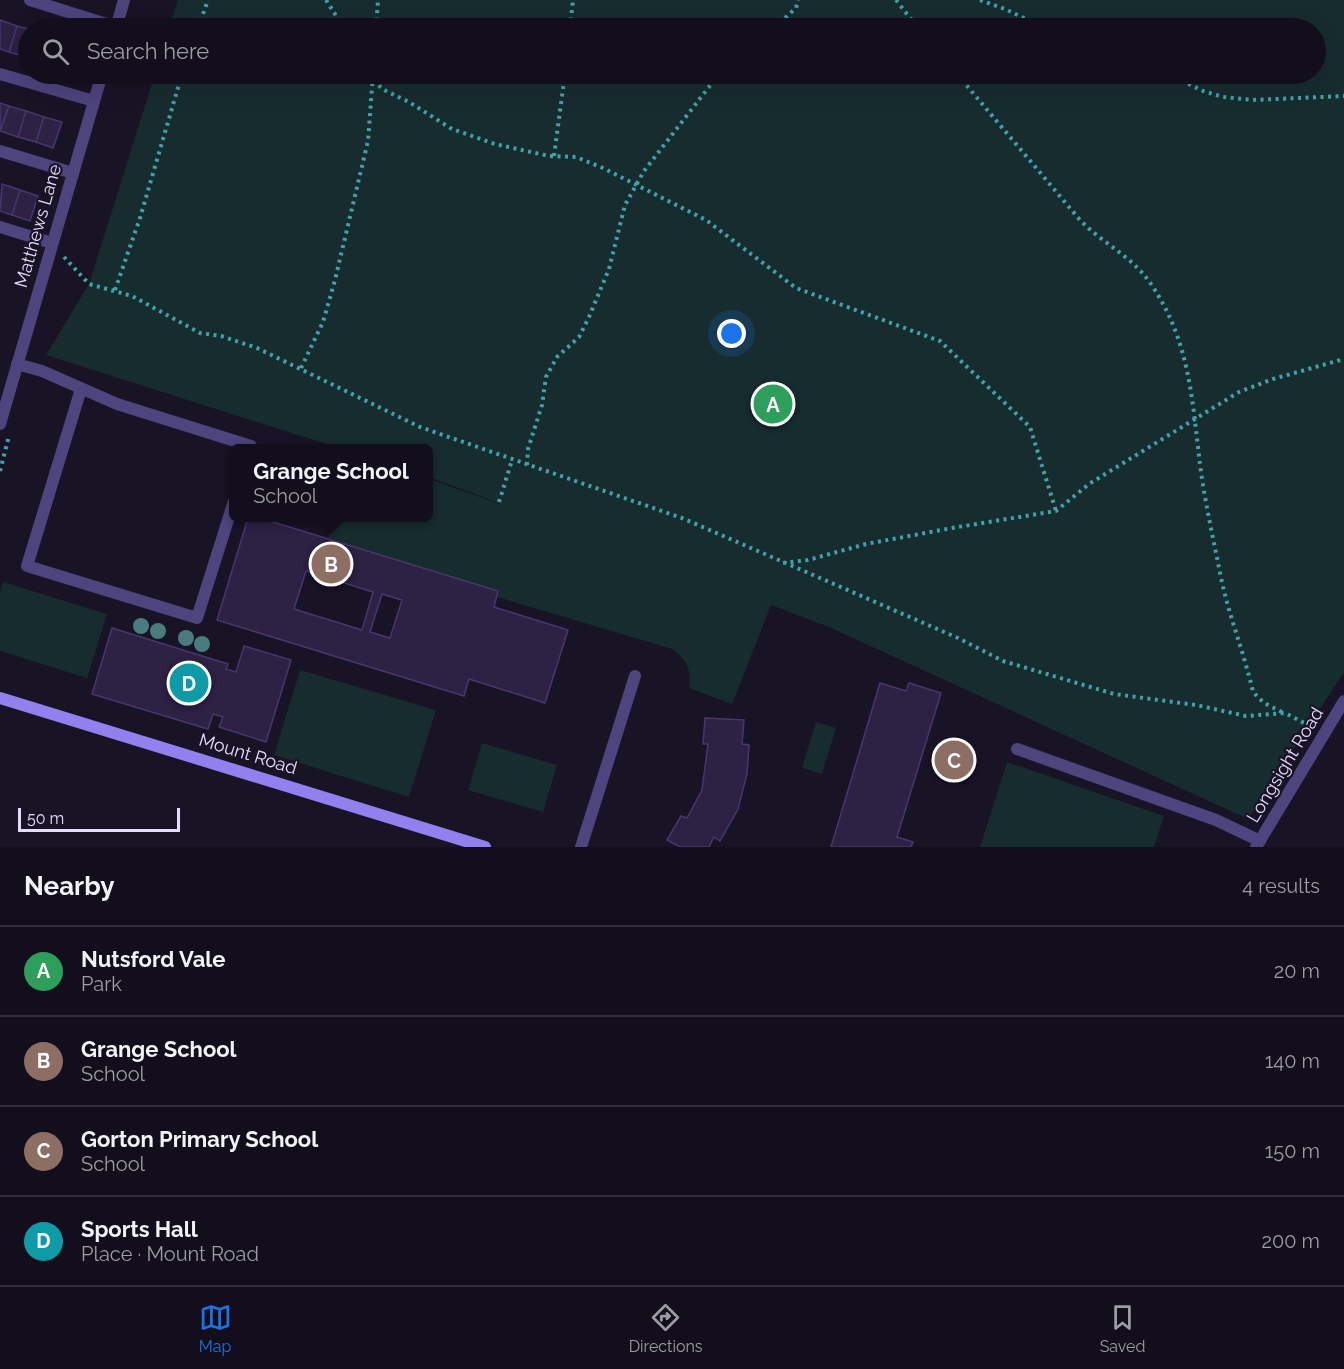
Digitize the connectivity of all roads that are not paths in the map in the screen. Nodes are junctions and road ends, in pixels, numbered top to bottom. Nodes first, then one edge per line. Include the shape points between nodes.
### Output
1 (30, 0) edge
2 (124, 0) edge
3 (85, 18) edge
4 (119, 18) edge
5 (0, 74) edge
6 (18, 79) edge
7 (35, 84) edge
8 (99, 84) edge
9 (94, 101) junction
10 (0, 151) edge
11 (73, 173) junction
12 (0, 227) edge
13 (52, 243) junction
14 (17, 364) junction
15 (81, 389) junction
16 (0, 424) edge
17 (245, 444) edge
18 (229, 517) edge
19 (635, 676) dead end
20 (0, 698) edge
21 (1342, 708) edge
22 (1017, 749) dead end
23 (1258, 844) edge
24 (485, 847) edge
25 (581, 847) edge

1 - 3 street
2 - 4 street
5 - 6 street
7 - 9 street
8 - 9 street, Matthews Lane
9 - 11 street, Matthews Lane
10 - 11 street
11 - 13 street, Matthews Lane
12 - 13 street
13 - 14 street, Matthews Lane
14 - 15 street
14 - 16 street, Matthews Lane
15 - 17 street
15 - 18 street via 27,566 197,618
19 - 25 street
20 - 24 main road, Mount Road
21 - 23 street, Longsight Road
22 - 23 street via 1216,820

